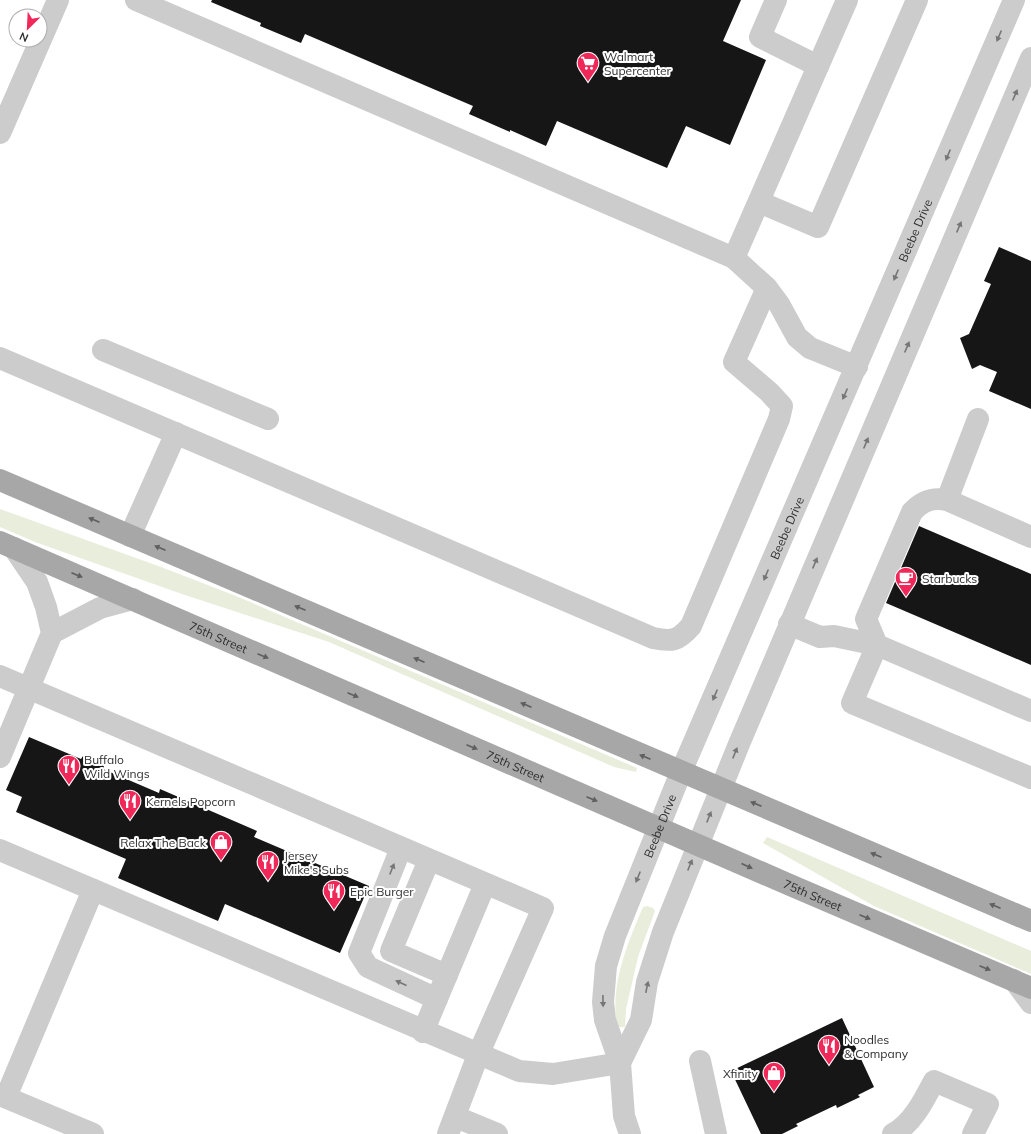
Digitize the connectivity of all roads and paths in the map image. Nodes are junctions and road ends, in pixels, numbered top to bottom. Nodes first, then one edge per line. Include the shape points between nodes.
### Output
1 (58, 0) edge
2 (136, 0) edge
3 (776, 0) edge
4 (847, 0) edge
5 (916, 0) edge
6 (1014, 0) edge
7 (1020, 0) edge
8 (1031, 5) edge
9 (1031, 58) edge
10 (818, 66) junction
11 (0, 134) edge
12 (759, 202) junction
13 (734, 258) junction
14 (767, 288) junction
15 (103, 350) dead end
16 (0, 358) edge
17 (857, 367) junction
18 (268, 419) dead end
19 (978, 420) dead end
20 (176, 433) junction
21 (0, 480) edge
22 (947, 500) junction
23 (130, 536) junction
24 (1031, 537) edge
25 (7, 545) edge
26 (132, 599) junction
27 (789, 624) junction
28 (52, 633) junction
29 (877, 645) junction
30 (0, 676) edge
31 (29, 689) junction
32 (1031, 711) edge
33 (0, 757) edge
34 (681, 772) junction
35 (1030, 776) edge
36 (720, 789) junction
37 (658, 828) junction
38 (698, 845) junction
39 (401, 848) junction
40 (0, 850) edge
41 (429, 860) junction
42 (485, 884) junction
43 (93, 890) junction
44 (1031, 921) edge
45 (447, 975) junction
46 (1022, 984) edge
47 (437, 999) junction
48 (1031, 1003) edge
49 (423, 1032) junction
50 (478, 1055) junction
51 (700, 1061) dead end
52 (620, 1063) junction
53 (3, 1096) edge
54 (452, 1126) edge
55 (93, 1134) edge
56 (497, 1134) edge
57 (630, 1134) edge
58 (716, 1134) edge
59 (893, 1134) edge
60 (973, 1134) edge

1 - 11 street
2 - 13 street
3 - 10 street via 760,37
4 - 10 street
5 - 12 street via 818,227
6 -> 17 street, Beebe Drive
7 - 8 street
27 -> 9 street
10 - 12 street
12 - 13 street
13 - 14 street
14 - 17 street via 797,337 810,348
14 - 20 street via 734,362 782,406 779,420 691,626 682,637 668,641 653,638
15 - 18 street
16 - 20 street
17 -> 34 street, Beebe Drive
19 - 22 street
20 - 23 street
23 -> 21 main road
22 - 24 street
22 - 29 street via 927,500 912,512 866,619
34 -> 23 main road
25 -> 26 main road, 75th Street
25 - 28 street via 37,582
26 - 28 street via 100,608
26 -> 37 main road, 75th Street
27 - 29 street via 820,637 834,636
36 -> 27 street
28 - 31 street
29 - 32 street
29 - 35 street via 852,703
30 - 31 street
31 - 33 street
31 - 39 street
34 - 36 main road
34 - 37 street, Beebe Drive
38 -> 36 street
44 -> 36 main road
37 - 38 main road, 75th Street
37 -> 52 street, Beebe Drive via 614,936 606,966 603,1002 605,1020
38 -> 46 main road, 75th Street
52 -> 38 street via 641,1020 652,964
39 - 41 street
47 -> 39 street via 368,967 359,953
40 - 43 street
41 - 42 street
41 - 45 street via 391,951
42 - 45 street
42 - 50 street via 543,908
43 - 49 street
43 - 53 street
45 - 47 street
46 - 48 street
47 - 49 street
49 - 50 street
50 - 52 street via 519,1071 553,1074
50 - 54 street
51 - 58 street
52 - 57 street, Beebe Drive via 624,1116
53 - 55 street
54 - 56 street
59 - 60 street via 904,1128 922,1104 934,1081 988,1104

